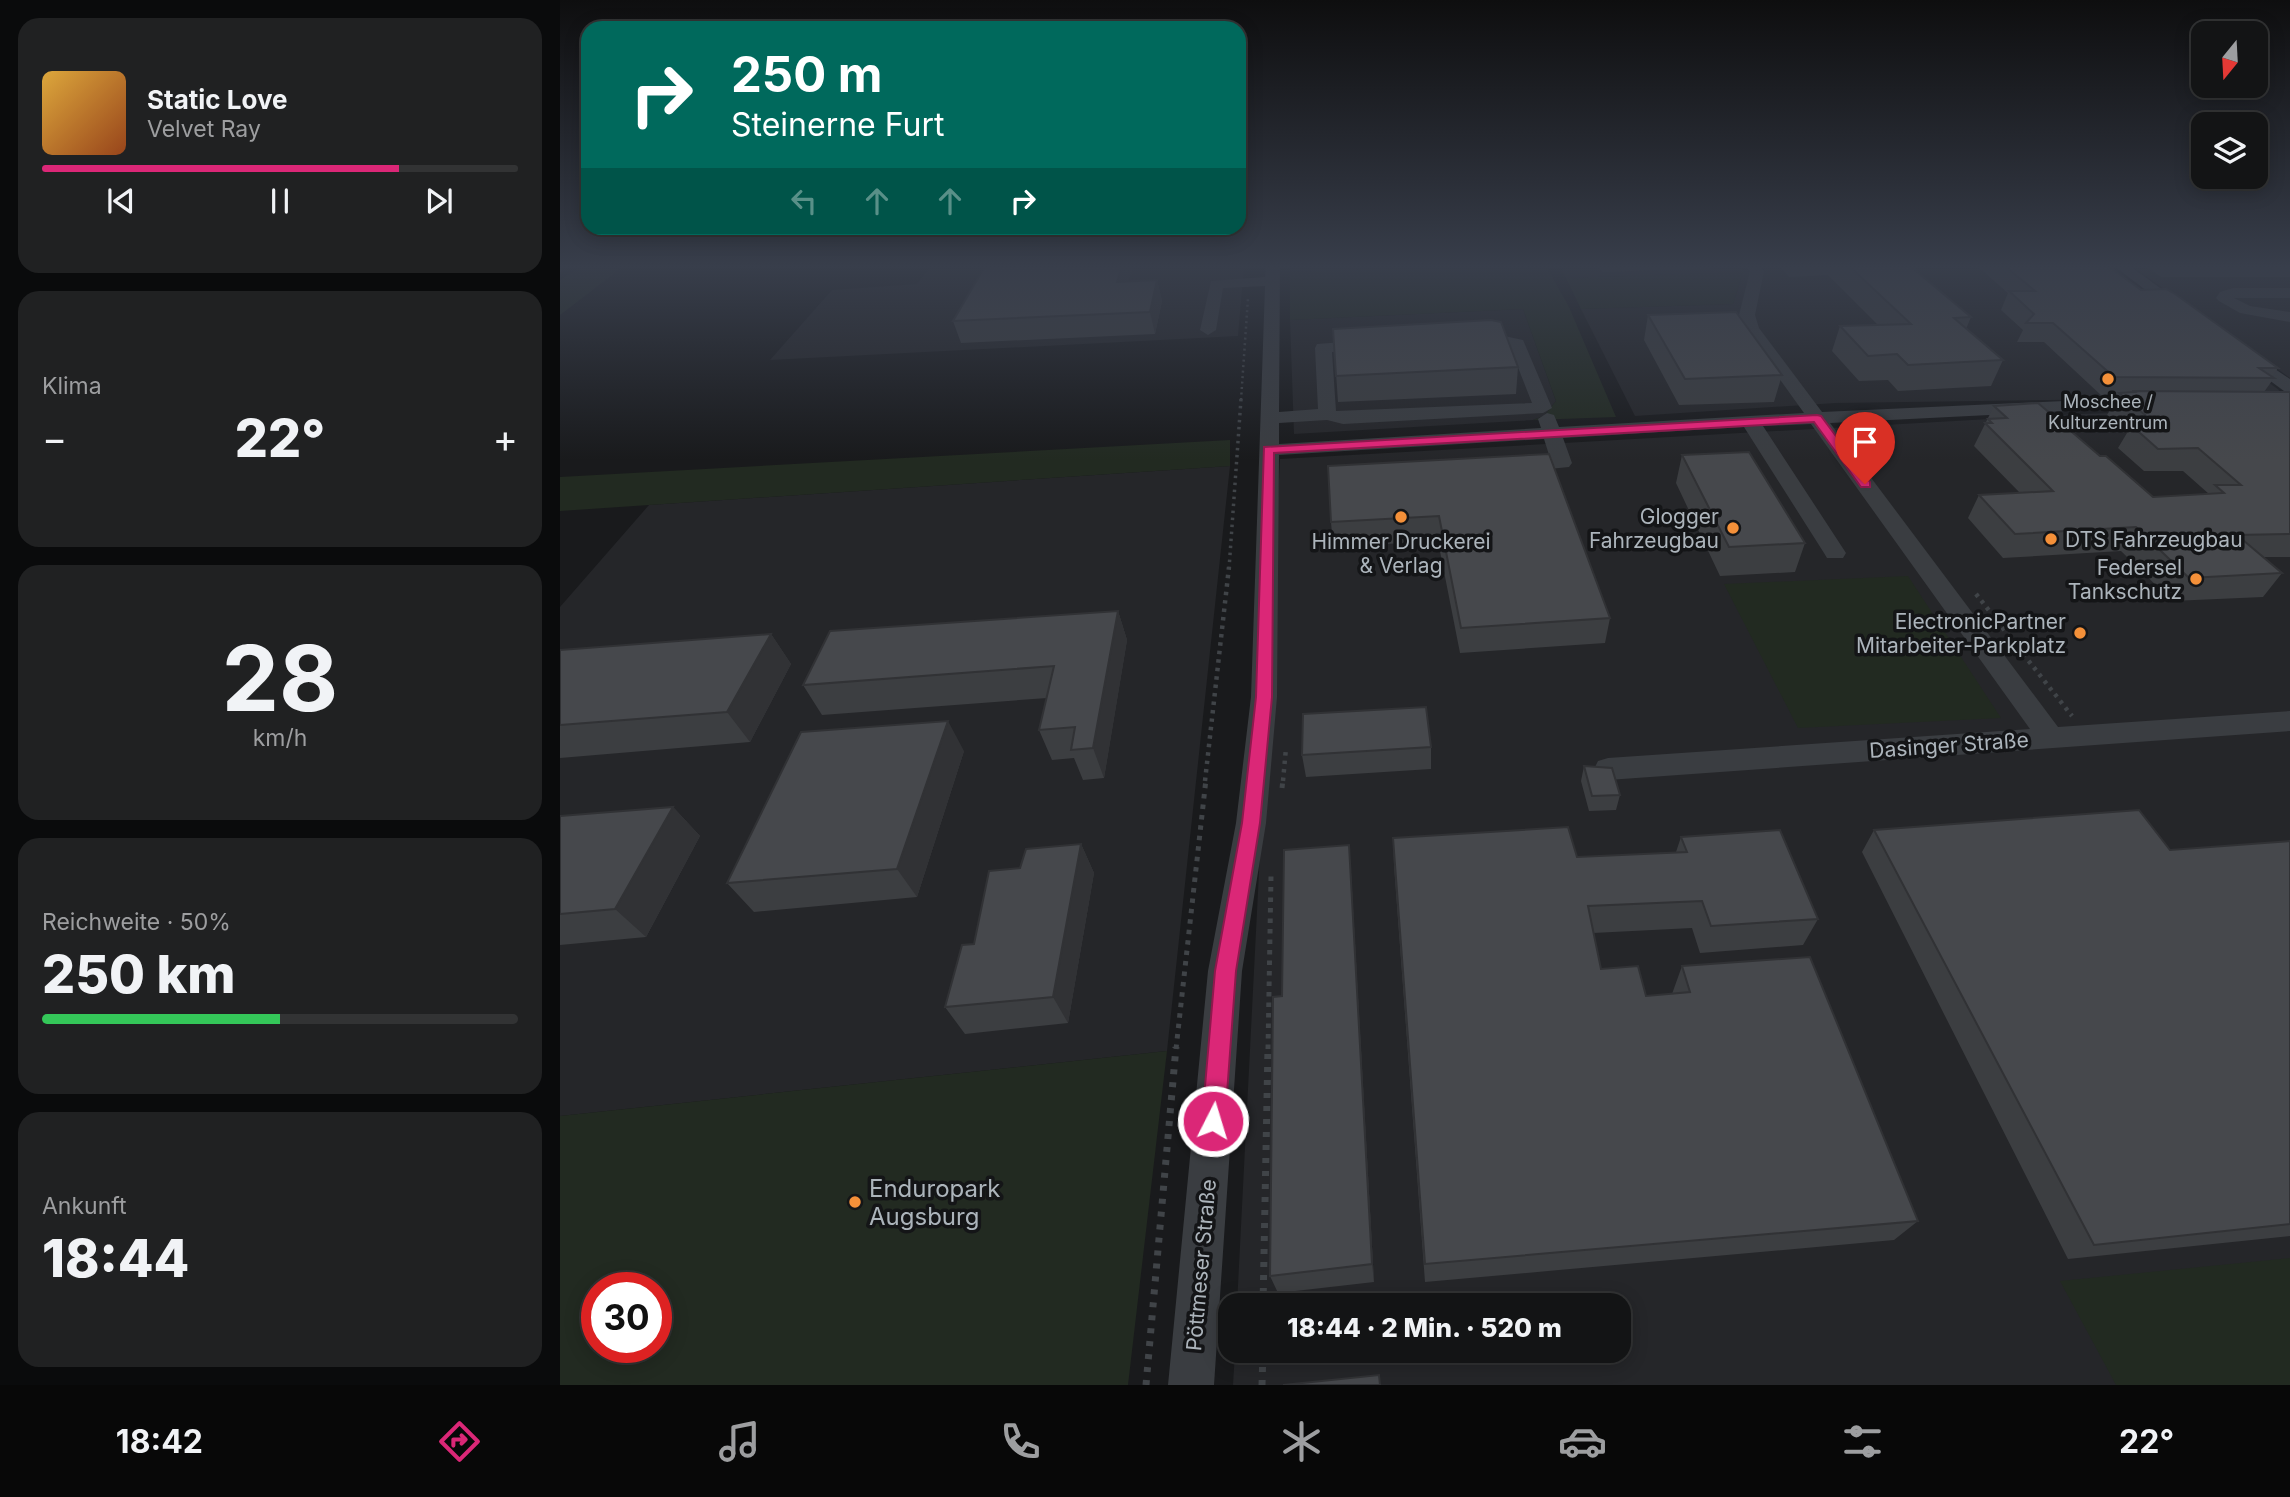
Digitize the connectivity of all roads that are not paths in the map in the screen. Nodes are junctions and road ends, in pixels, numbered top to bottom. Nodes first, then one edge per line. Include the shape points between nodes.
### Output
1 (1267, 331) edge
2 (1753, 331) edge
3 (1462, 340) edge
4 (1393, 344) edge
5 (2234, 346) edge
6 (2290, 387) edge
7 (2168, 405) edge
8 (1543, 408) junction
9 (1328, 414) junction
10 (1269, 418) junction
11 (1817, 419) junction
12 (1750, 422) junction
13 (1553, 433) junction
14 (1268, 450) junction
15 (1776, 460) junction
16 (1750, 462) edge
17 (1493, 467) edge
18 (1835, 552) dead end
19 (2290, 721) edge
20 (2052, 738) junction
21 (1608, 769) edge
22 (1191, 1385) edge

1 - 10 street, Pöttmeser Straße
2 - 11 street
3 - 8 street via 1490,338 1517,344
4 - 9 street via 1323,348
5 - 6 street
7 - 11 street
8 - 9 street via 1343,418
8 - 13 street
9 - 10 street
10 - 14 street, Pöttmeser Straße
11 - 12 street
11 - 20 street
12 - 13 street
12 - 15 street
13 - 14 street via 1338,456
13 - 17 street via 1562,463
14 - 22 street, Pöttmeser Straße via 1264,697 1251,823 1225,971
15 - 16 street
15 - 18 street
19 - 20 street, Dasinger Straße
20 - 21 street, Dasinger Straße

